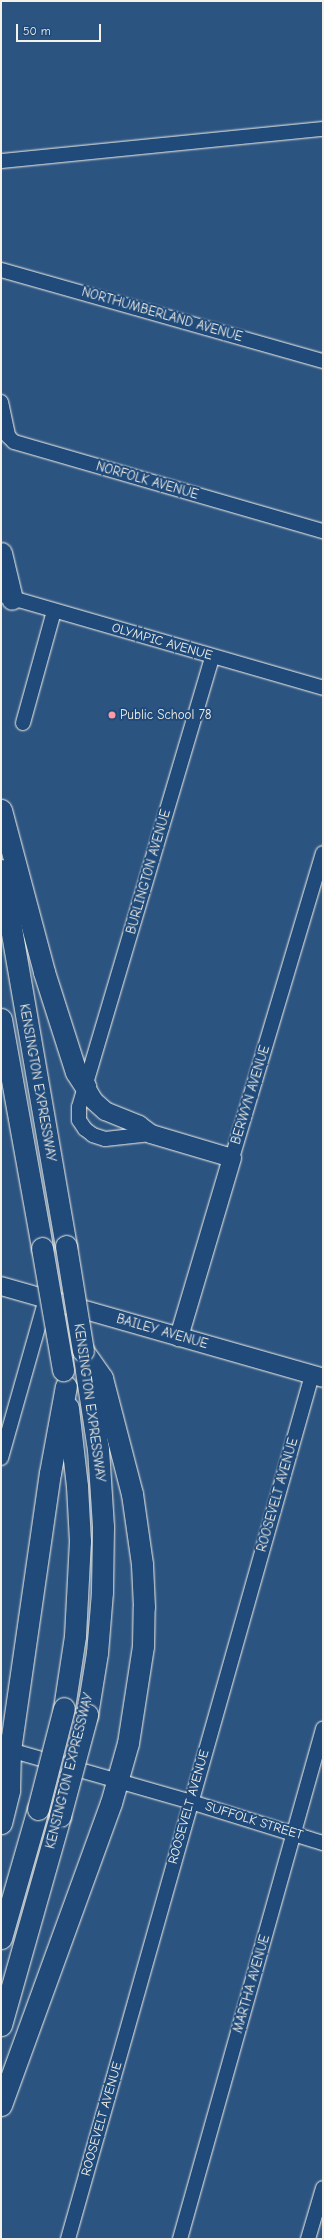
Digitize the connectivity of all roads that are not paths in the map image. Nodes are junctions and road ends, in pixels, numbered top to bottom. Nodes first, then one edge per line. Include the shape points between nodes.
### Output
1 (323, 129) edge
2 (1, 161) edge
3 (1, 270) edge
4 (323, 360) edge
5 (1, 402) edge
6 (323, 531) edge
7 (1, 553) edge
8 (7, 597) edge
9 (54, 611) junction
10 (212, 656) junction
11 (323, 688) edge
12 (23, 723) dead end
13 (1, 810) edge
14 (323, 853) edge
15 (1, 870) edge
16 (1, 1019) edge
17 (85, 1086) junction
18 (151, 1134) junction
19 (232, 1158) junction
20 (1, 1286) edge
21 (46, 1299) junction
22 (179, 1337) junction
23 (318, 1377) edge
24 (64, 1378) junction
25 (95, 1379) junction
26 (1, 1458) edge
27 (323, 1729) edge
28 (6, 1749) edge
29 (117, 1781) junction
30 (191, 1802) junction
31 (1, 1823) edge
32 (294, 1834) junction
33 (323, 1843) edge
34 (1, 1938) edge
35 (1, 2026) edge
36 (1, 2105) edge
37 (323, 2188) edge
38 (68, 2239) edge
39 (180, 2239) edge
40 (308, 2239) edge

1 - 2 street
3 - 4 street, NORTHUMBERLAND AVENUE
5 - 6 street, NORFOLK AVENUE via 6,431 11,440
7 - 8 highway
8 - 9 street, OLYMPIC AVENUE
9 - 10 street, OLYMPIC AVENUE
9 - 12 street
10 - 11 street, OLYMPIC AVENUE
10 - 17 street, BURLINGTON AVENUE
13 - 17 highway via 44,972 76,1072
14 - 19 street, BERWYN AVENUE
15 - 25 highway, KENSINGTON EXPRESSWAY, bridge via 83,1351
16 - 24 highway, KENSINGTON EXPRESSWAY, bridge
17 - 18 main road, BURLINGTON AVENUE via 94,1101 105,1111 139,1125
17 - 18 street, BURLINGTON AVENUE via 78,1114 79,1120 89,1132 105,1139
18 - 19 main road, BURLINGTON AVENUE
19 - 22 main road, BERWYN AVENUE
20 - 21 main road, BAILEY AVENUE
21 - 22 main road, BAILEY AVENUE
21 - 26 street
22 - 23 main road, BAILEY AVENUE
23 - 30 street, ROOSEVELT AVENUE
24 - 28 highway
24 - 34 highway, KENSINGTON EXPRESSWAY, bridge via 77,1486 80,1541 75,1636 64,1708
25 - 29 highway via 135,1508 142,1564 143,1646 128,1743
25 - 35 highway, KENSINGTON EXPRESSWAY, bridge via 103,1527 102,1592 97,1653 87,1715
27 - 32 street, MARTHA AVENUE
28 - 29 street, SUFFOLK STREET
28 - 31 highway via 9,1790
29 - 30 street, SUFFOLK STREET
29 - 36 highway via 93,1856
30 - 32 street, SUFFOLK STREET
30 - 38 street, ROOSEVELT AVENUE
32 - 33 street, SUFFOLK STREET
32 - 39 street, MARTHA AVENUE
37 - 40 street

